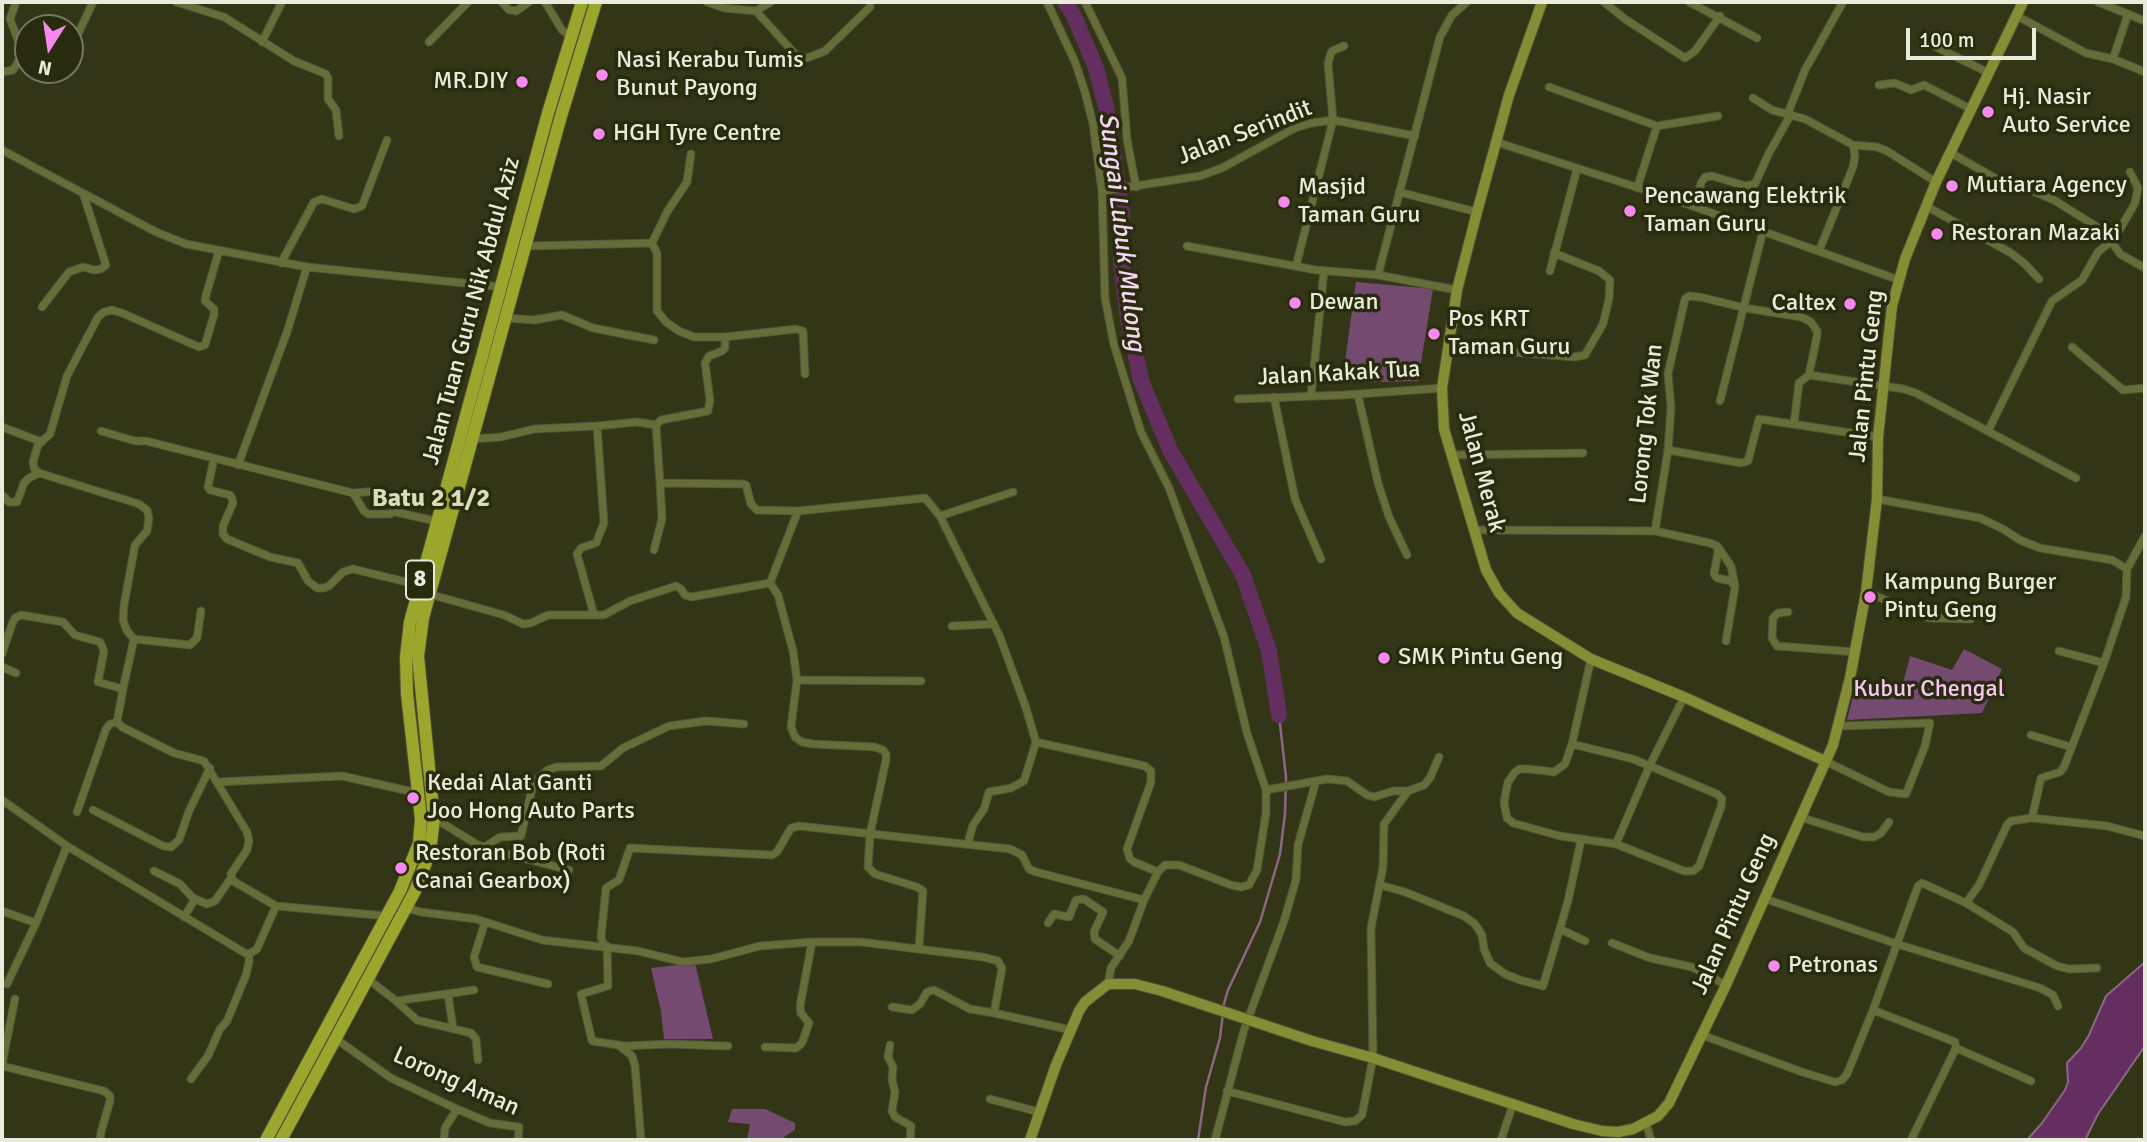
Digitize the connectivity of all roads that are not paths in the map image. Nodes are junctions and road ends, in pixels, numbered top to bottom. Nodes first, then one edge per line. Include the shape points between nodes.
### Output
1 (16, 2) edge
2 (93, 2) edge
3 (176, 2) edge
4 (282, 2) edge
5 (468, 2) edge
6 (502, 2) edge
7 (529, 2) edge
8 (545, 2) edge
9 (583, 2) edge
10 (596, 2) edge
11 (707, 2) edge
12 (771, 2) edge
13 (870, 2) edge
14 (1046, 2) edge
15 (1085, 2) edge
16 (1542, 2) edge
17 (1604, 2) edge
18 (1689, 2) edge
19 (1843, 2) edge
20 (2024, 2) edge
21 (2098, 2) edge
22 (1462, 3) edge
23 (756, 11) junction
24 (2128, 14) junction
25 (1720, 16) junction
26 (2017, 16) junction
27 (84, 21) edge
28 (2145, 21) edge
29 (572, 37) junction
30 (1757, 38) dead end
31 (262, 41) junction
32 (429, 42) dead end
33 (1344, 46) dead end
34 (1936, 47) dead end
35 (2113, 59) junction
36 (2, 72) edge
37 (2145, 72) edge
38 (1989, 73) junction
39 (1879, 85) dead end
40 (1549, 87) dead end
41 (1753, 98) dead end
42 (1971, 109) junction
43 (1790, 114) junction
44 (1718, 116) dead end
45 (1333, 120) junction
46 (559, 124) junction
47 (1657, 126) junction
48 (543, 134) junction
49 (339, 136) dead end
50 (1415, 136) junction
51 (387, 139) dead end
52 (1496, 142) junction
53 (1854, 148) junction
54 (2, 150) edge
55 (1951, 153) junction
56 (691, 154) dead end
57 (1577, 169) junction
58 (2130, 172) dead end
59 (1936, 182) junction
60 (1133, 187) junction
61 (1637, 188) junction
62 (1104, 191) junction
63 (83, 192) junction
64 (1399, 192) junction
65 (1926, 206) junction
66 (1695, 207) junction
67 (1477, 212) junction
68 (1763, 231) junction
69 (2111, 241) junction
70 (652, 243) junction
71 (527, 246) junction
72 (1187, 246) dead end
73 (219, 251) junction
74 (1819, 251) junction
75 (1554, 253) junction
76 (281, 263) junction
77 (1296, 266) junction
78 (307, 267) junction
79 (2145, 268) edge
80 (1324, 271) junction
81 (1550, 271) dead end
82 (1378, 275) junction
83 (2039, 279) dead end
84 (1899, 280) junction
85 (502, 287) junction
86 (1457, 290) junction
87 (42, 307) dead end
88 (1745, 308) junction
89 (506, 318) junction
90 (725, 337) junction
91 (654, 340) dead end
92 (2072, 347) dead end
93 (1513, 352) dead end
94 (805, 374) dead end
95 (1809, 375) junction
96 (1882, 386) junction
97 (1442, 388) junction
98 (2145, 388) edge
99 (1358, 394) junction
100 (1311, 396) junction
101 (1275, 397) junction
102 (1238, 399) dead end
103 (1720, 401) dead end
104 (1794, 423) junction
105 (656, 425) junction
106 (597, 426) junction
107 (2, 427) edge
108 (100, 431) dead end
109 (1988, 431) junction
110 (1878, 437) junction
111 (473, 439) junction
112 (42, 442) junction
113 (1668, 450) junction
114 (1583, 453) dead end
115 (1452, 455) junction
116 (214, 458) junction
117 (238, 465) junction
118 (39, 472) junction
119 (2076, 478) dead end
120 (660, 482) junction
121 (1013, 492) dead end
122 (353, 493) junction
123 (2, 495) edge
124 (1877, 499) junction
125 (798, 511) junction
126 (394, 512) junction
127 (940, 516) junction
128 (436, 521) junction
129 (1474, 530) junction
130 (1655, 531) junction
131 (2145, 536) edge
132 (1717, 546) junction
133 (654, 550) dead end
134 (1406, 555) dead end
135 (1321, 559) dead end
136 (2127, 569) junction
137 (770, 583) junction
138 (419, 585) junction
139 (1735, 587) junction
140 (1866, 592) junction
141 (429, 594) junction
142 (201, 611) dead end
143 (1788, 612) dead end
144 (594, 615) junction
145 (1971, 619) dead end
146 (993, 624) junction
147 (952, 626) dead end
148 (134, 639) junction
149 (1726, 641) dead end
150 (2059, 651) dead end
151 (1856, 652) junction
152 (2, 654) edge
153 (1591, 659) junction
154 (2104, 663) junction
155 (2, 667) edge
156 (16, 673) dead end
157 (797, 680) junction
158 (921, 681) dead end
159 (123, 690) junction
160 (1684, 697) junction
161 (117, 722) junction
162 (744, 724) dead end
163 (1839, 726) junction
164 (2031, 735) dead end
165 (1036, 742) junction
166 (1572, 744) junction
167 (2071, 747) junction
168 (1439, 757) dead end
169 (1825, 761) junction
170 (1649, 767) junction
171 (210, 768) junction
172 (1315, 781) junction
173 (218, 782) junction
174 (1266, 790) junction
175 (1408, 791) junction
176 (419, 794) junction
177 (2, 800) edge
178 (93, 810) dead end
179 (77, 812) dead end
180 (1800, 817) junction
181 (435, 818) junction
182 (2032, 818) junction
183 (1889, 822) dead end
184 (870, 834) junction
185 (2145, 836) edge
186 (1581, 840) junction
187 (968, 843) junction
188 (1616, 844) junction
189 (67, 846) junction
190 (488, 846) junction
191 (569, 870) dead end
192 (154, 871) dead end
193 (1158, 872) junction
194 (231, 878) junction
195 (1380, 885) junction
196 (1763, 898) junction
197 (195, 899) junction
198 (1144, 900) junction
199 (1966, 903) junction
200 (276, 906) junction
201 (406, 908) junction
202 (2, 911) edge
203 (387, 916) junction
204 (184, 917) junction
205 (485, 922) junction
206 (36, 923) junction
207 (1048, 923) dead end
208 (1560, 929) junction
209 (1585, 941) dead end
210 (812, 942) junction
211 (1612, 943) dead end
212 (1897, 944) junction
213 (606, 946) junction
214 (919, 948) junction
215 (249, 954) junction
216 (1120, 956) junction
217 (2096, 968) dead end
218 (368, 979) junction
219 (7, 984) dead end
220 (548, 984) dead end
221 (1108, 985) junction
222 (1726, 985) junction
223 (474, 990) dead end
224 (448, 994) junction
225 (15, 999) dead end
226 (396, 1001) junction
227 (2058, 1006) dead end
228 (892, 1007) dead end
229 (1873, 1010) junction
230 (995, 1013) junction
231 (453, 1028) junction
232 (1071, 1030) junction
233 (1702, 1035) junction
234 (336, 1039) junction
235 (619, 1045) junction
236 (890, 1045) dead end
237 (728, 1046) dead end
238 (765, 1047) dead end
239 (1956, 1048) junction
240 (1373, 1058) junction
241 (478, 1060) dead end
242 (2, 1065) edge
243 (191, 1079) dead end
244 (2031, 1080) dead end
245 (1227, 1091) junction
246 (289, 1096) junction
247 (990, 1099) dead end
248 (302, 1102) junction
249 (1513, 1104) junction
250 (457, 1110) junction
251 (1039, 1112) junction
252 (1646, 1123) junction
253 (100, 1140) edge
254 (266, 1140) edge
255 (281, 1140) edge
256 (443, 1140) edge
257 (518, 1140) edge
258 (641, 1140) edge
259 (910, 1140) edge
260 (1030, 1140) edge
261 (1215, 1140) edge
262 (1501, 1140) edge
263 (1651, 1140) edge
264 (1911, 1140) edge

1 - 36 street via 10,19 21,57 13,70
2 - 27 street
3 - 31 street via 224,17
4 - 31 street
5 - 32 street
6 - 7 street via 516,11
8 - 29 street via 562,30
9 - 29 main road, Jalan Tuan Guru Nik Abdul Aziz / 8
10 - 46 main road, Jalan Tuan Guru Nik Abdul Aziz / 8
11 - 23 street
12 - 23 street
13 - 23 street via 870,8 825,51 807,58 795,54
14 - 62 street via 1085,92
15 - 60 street via 1122,78
16 - 52 main road, Jalan Merak
17 - 25 street via 1685,58
18 - 25 street
19 - 43 street via 1805,70
20 - 26 main road, Jalan Pintu Geng
21 - 24 street
22 - 50 street via 1440,37
24 - 28 street
24 - 35 street
25 - 30 street
26 - 35 street via 2086,53
26 - 38 main road, Jalan Pintu Geng
29 - 48 main road, Jalan Tuan Guru Nik Abdul Aziz / 8
31 - 49 street via 326,74
33 - 45 street via 1332,51 1328,64
34 - 38 street
35 - 37 street
38 - 42 main road, Jalan Pintu Geng
39 - 42 street via 1895,83 1911,90 1924,85
40 - 47 street
41 - 43 street
42 - 55 main road, Jalan Pintu Geng
43 - 53 street
43 - 66 street via 1755,184 1705,177
44 - 47 street
45 - 50 street, Jalan Serindit
45 - 60 street, Jalan Serindit via 1295,128 1211,172
45 - 77 street
46 - 48 main road via 552,123
46 - 71 main road, Jalan Tuan Guru Nik Abdul Aziz / 8
47 - 61 street
48 - 85 main road, Jalan Tuan Guru Nik Abdul Aziz / 8
50 - 64 street
51 - 76 street via 362,206 354,209 322,199 314,202
52 - 57 street
52 - 67 main road, Jalan Merak
53 - 59 street via 1887,151
53 - 74 street via 1853,167
54 - 63 street
55 - 59 main road, Jalan Pintu Geng
55 - 69 street via 2010,187 2054,200 2105,232
56 - 70 street via 687,183
57 - 61 street
57 - 75 street
58 - 69 street via 2138,196
59 - 65 main road, Jalan Pintu Geng
60 - 62 street, Jalan Serindit
61 - 66 street
62 - 174 street via 1105,298 1114,345 1141,432 1169,488 1224,636
63 - 73 street via 156,232
63 - 87 street via 106,265 94,271 83,267 69,272
64 - 67 street
64 - 82 street
65 - 83 street via 2015,257
65 - 84 main road, Jalan Pintu Geng
66 - 68 street
67 - 86 main road, Jalan Merak
68 - 74 street
68 - 88 street
69 - 79 street via 2120,254
69 - 109 street via 2098,252 2082,280 2052,301
70 - 71 street
70 - 90 street via 657,253 657,311 666,323 694,337
71 - 89 main road, Jalan Tuan Guru Nik Abdul Aziz / 8
72 - 77 street
73 - 76 street
73 - 112 street via 205,301 215,315 205,345 199,347 122,313 104,312 67,376 50,434
74 - 84 street
75 - 81 street
75 - 93 street via 1610,280 1603,324 1585,355
76 - 78 street
77 - 80 street
78 - 85 street
78 - 117 street
80 - 82 street
80 - 100 street
82 - 86 street
84 - 96 main road, Jalan Pintu Geng
85 - 128 main road, Jalan Tuan Guru Nik Abdul Aziz / 8
86 - 97 main road, Jalan Merak
88 - 95 street via 1811,322 1817,336
88 - 103 street
88 - 113 street, Lorong Tok Wan via 1689,296 1685,299 1668,374
89 - 91 street via 562,315 593,328
89 - 111 main road, Jalan Tuan Guru Nik Abdul Aziz / 8
90 - 94 street via 803,331
90 - 105 street via 725,348 705,363 708,411 661,420
92 - 98 street via 2123,390
95 - 96 street
95 - 104 street via 1799,383
96 - 109 street via 1924,396
96 - 110 main road, Jalan Pintu Geng
97 - 99 street, Jalan Kakak Tua
97 - 115 main road, Jalan Merak via 1444,429
99 - 100 street, Jalan Kakak Tua
99 - 134 street via 1378,482
100 - 101 street, Jalan Kakak Tua
101 - 102 street, Jalan Kakak Tua
101 - 135 street via 1295,499
104 - 110 street
104 - 113 street via 1759,419 1748,461 1741,463
105 - 106 street
105 - 120 street
106 - 111 street via 534,429
106 - 144 street via 604,523 596,543 577,554
107 - 112 street
108 - 116 street
109 - 119 street
110 - 124 main road, Jalan Pintu Geng
111 - 141 main road, Jalan Tuan Guru Nik Abdul Aziz / 8
112 - 118 street via 33,462
113 - 130 street, Lorong Tok Wan
114 - 115 street
115 - 129 main road, Jalan Merak
116 - 117 street
116 - 138 street via 208,487 230,495 233,503 223,526 227,539 298,563 317,588 329,586 353,569
117 - 122 street
118 - 123 street via 24,483 17,502
118 - 148 street via 147,510 147,531 135,545 124,605 123,620
120 - 125 street via 743,484 757,510
120 - 133 street via 662,519
121 - 127 street
122 - 126 street via 368,514
122 - 126 street via 388,494 397,503
124 - 136 street via 1980,518 2040,548 2112,560
124 - 140 main road, Jalan Pintu Geng
125 - 127 street via 922,498 928,499
125 - 137 street
126 - 128 street
127 - 146 street
128 - 138 main road, Jalan Tuan Guru Nik Abdul Aziz / 8
129 - 130 street
129 - 153 main road, Jalan Merak via 1486,570 1504,600
130 - 132 street
131 - 136 street
132 - 139 street via 1731,566
132 - 139 street via 1714,574
136 - 154 street via 2126,597
137 - 144 street via 691,597 676,586
137 - 157 street via 778,595
138 - 176 main road, Jalan Tuan Guru Nik Abdul Aziz / 8 via 406,657
139 - 149 street
140 - 145 street via 1929,618
140 - 151 main road, Jalan Pintu Geng
141 - 144 street via 523,624 548,615
141 - 181 main road, Jalan Tuan Guru Nik Abdul Aziz / 8 via 418,656
142 - 148 street via 197,638 190,645
143 - 151 street via 1773,618 1772,638 1777,646
146 - 147 street
146 - 165 street
148 - 159 street
150 - 154 street
151 - 163 main road, Jalan Pintu Geng
152 - 159 street via 15,618 27,615 63,622 75,635 102,644 98,682
153 - 160 main road, Jalan Merak
153 - 166 street
154 - 167 street
155 - 156 street
157 - 158 street
157 - 184 street via 791,727 795,737 813,744 865,745 886,754
159 - 161 street
160 - 169 main road, Jalan Merak
160 - 170 street
161 - 171 street via 174,753 199,758
161 - 179 street via 107,727
162 - 190 street via 706,721 669,726 623,748 601,766 548,770 532,789 521,836 500,837
163 - 169 main road, Jalan Pintu Geng
163 - 169 street via 1930,723 1906,794 1889,792
164 - 167 street
165 - 187 street via 1024,781 989,792
165 - 193 street via 1151,771 1127,849 1130,859
166 - 170 street
166 - 186 street via 1565,764 1554,772 1520,769 1512,776 1504,810 1513,823
167 - 182 street via 2060,772 2041,778
168 - 175 street via 1424,785
169 - 180 main road, Jalan Pintu Geng
170 - 188 street
170 - 188 street via 1722,799 1699,866 1684,871
171 - 173 street
171 - 178 street via 179,840 171,847
172 - 174 street
172 - 175 street via 1347,781 1374,797
172 - 245 street via 1298,845 1296,880
173 - 176 street via 342,776
173 - 194 street via 249,841
174 - 193 street via 1257,870 1249,885 1231,886 1173,864
175 - 195 street via 1384,824
176 - 203 main road, Jalan Tuan Guru Nik Abdul Aziz / 8 via 419,843
177 - 189 street
180 - 183 street via 1863,837 1881,833
180 - 196 main road, Jalan Pintu Geng
181 - 190 street via 478,845
181 - 201 main road, Jalan Tuan Guru Nik Abdul Aziz / 8 via 430,852
182 - 185 street via 2107,826
182 - 199 street via 2007,825
184 - 187 street
184 - 213 street via 791,828 777,852 766,855 630,848 619,880 606,888 601,936
184 - 214 street via 868,867 872,873 923,891
186 - 188 street
186 - 208 street
187 - 198 street via 1010,849 1022,855 1029,869
189 - 204 street
189 - 206 street
190 - 191 street
192 - 197 street via 185,887
193 - 198 street
194 - 197 street via 213,903
194 - 200 street
195 - 208 street via 1464,916 1482,935 1490,963 1505,974 1543,986
195 - 240 street via 1371,928
196 - 212 street
196 - 222 main road, Jalan Pintu Geng
197 - 204 street
198 - 216 street
199 - 212 street via 1922,883
199 - 217 street via 2013,932 2024,948 2057,966
200 - 203 street
200 - 215 street via 257,949
201 - 205 street
201 - 218 main road, Jalan Tuan Guru Nik Abdul Aziz / 8
202 - 206 street
203 - 246 main road, Jalan Tuan Guru Nik Abdul Aziz / 8
204 - 215 street
205 - 213 street via 542,940
205 - 220 street via 474,957 477,967
206 - 219 street
207 - 216 street via 1054,914 1069,917 1076,900 1084,899 1103,912 1095,939
208 - 209 street
210 - 213 street via 760,946 683,962
210 - 214 street
210 - 238 street via 800,1008 809,1028 796,1048
211 - 222 street via 1692,967
212 - 227 street via 2040,988 2053,995
212 - 229 street
213 - 235 street via 608,986 581,994 592,1041
214 - 230 street via 998,961 1002,972
215 - 243 street via 246,975 227,1021
216 - 221 street via 1111,968
218 - 226 street
218 - 234 main road, Jalan Tuan Guru Nik Abdul Aziz / 8
221 - 232 main road via 1085,1002
221 - 240 main road, Jalan Pintu Geng, bridge via 1135,984 1162,991
222 - 233 main road, Jalan Pintu Geng
223 - 224 street
224 - 226 street
224 - 231 street
225 - 242 street
226 - 231 street via 417,1020
228 - 230 street via 912,1010 934,990 970,1009
229 - 233 street via 1847,1074 1835,1082
229 - 239 street via 1955,1042
230 - 232 street
231 - 241 street via 473,1034
232 - 251 main road
233 - 252 main road, Jalan Pintu Geng via 1669,1103
234 - 248 main road, Jalan Tuan Guru Nik Abdul Aziz / 8
234 - 250 street, Lorong Aman via 391,1078
235 - 237 street
235 - 258 street via 632,1056 635,1066
236 - 259 street via 895,1092 891,1111 911,1126
239 - 244 street
239 - 264 street
240 - 245 street via 1362,1115 1355,1121
240 - 249 main road, Jalan Pintu Geng
242 - 253 street via 104,1091 110,1101
245 - 261 street
246 - 248 main road via 299,1096
246 - 254 main road, Jalan Tuan Guru Nik Abdul Aziz / 8
247 - 251 street
248 - 255 main road, Jalan Tuan Guru Nik Abdul Aziz / 8
249 - 252 main road, Jalan Pintu Geng via 1602,1131 1618,1132
249 - 262 street
250 - 256 street
250 - 257 street, Lorong Aman via 490,1123 519,1127
251 - 260 main road
252 - 263 street

